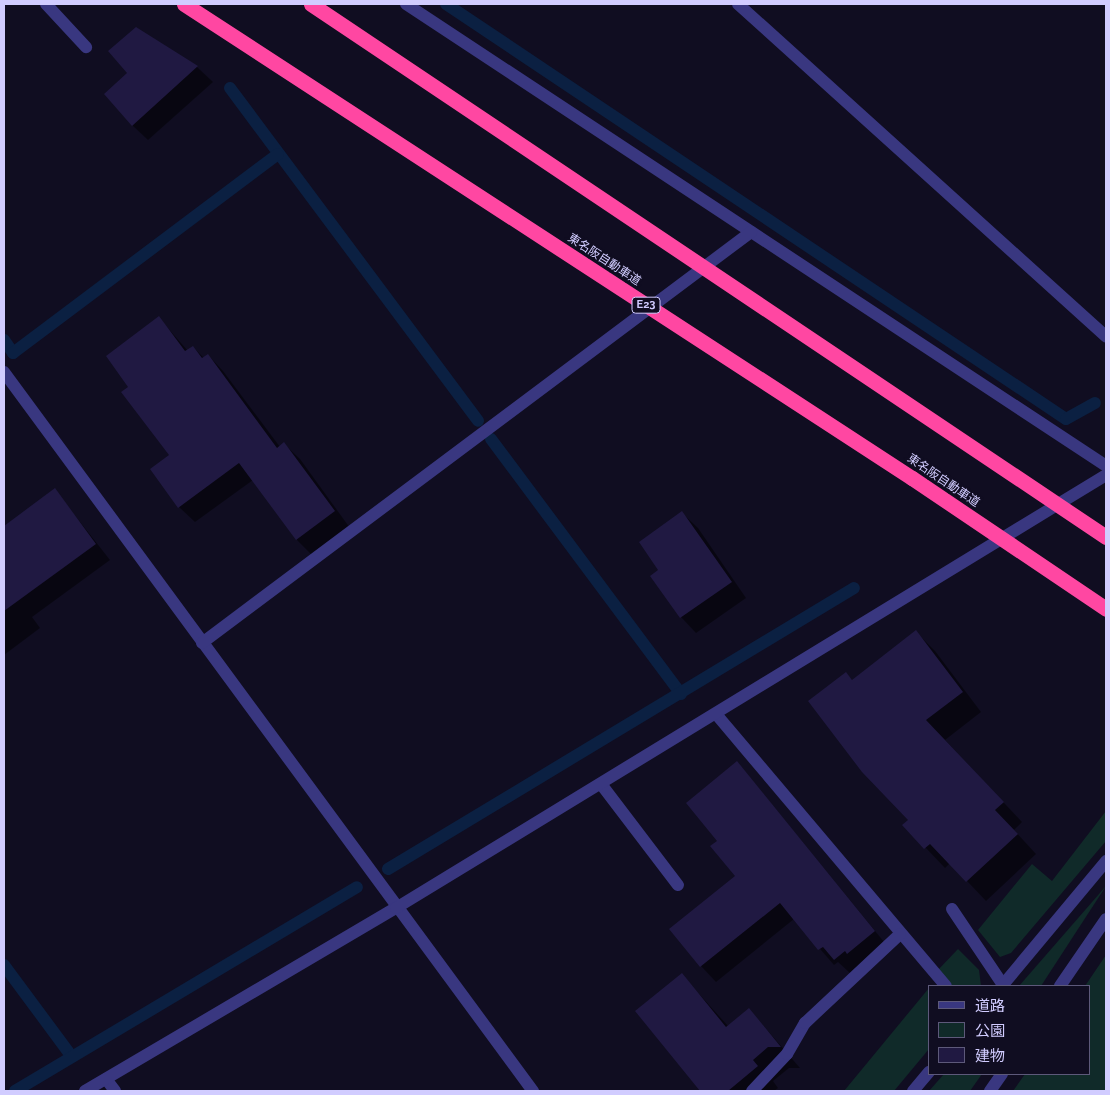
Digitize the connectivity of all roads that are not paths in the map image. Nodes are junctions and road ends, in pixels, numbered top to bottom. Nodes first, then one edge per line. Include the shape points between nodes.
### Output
1 (46, 4) edge
2 (184, 4) edge
3 (311, 4) edge
4 (406, 4) edge
5 (738, 4) edge
6 (86, 47) dead end
7 (751, 232) junction
8 (1106, 336) edge
9 (4, 372) edge
10 (1106, 466) edge
11 (1106, 475) edge
12 (1106, 537) edge
13 (1106, 608) edge
14 (202, 643) junction
15 (716, 714) junction
16 (601, 784) junction
17 (1106, 861) edge
18 (678, 885) dead end
19 (396, 908) junction
20 (952, 909) dead end
21 (1106, 919) edge
22 (900, 934) junction
23 (945, 985) edge
24 (1001, 985) edge
25 (1003, 985) edge
26 (1061, 985) edge
27 (928, 1073) edge
28 (1001, 1075) edge
29 (106, 1079) junction
30 (85, 1091) edge
31 (115, 1091) edge
32 (533, 1091) edge
33 (752, 1091) edge
34 (913, 1091) edge
35 (990, 1091) edge

1 - 6 street
2 - 13 highway, 東名阪自動車道 / E23, bridge
3 - 12 highway, bridge
4 - 7 street
5 - 8 street
7 - 10 street
7 - 14 street
9 - 14 street
11 - 15 street
14 - 19 street
15 - 16 street
15 - 22 street
16 - 18 street
16 - 19 street
17 - 25 street
19 - 29 street
19 - 32 street
20 - 24 street
21 - 26 street
22 - 23 street
22 - 33 street via 805,1023 787,1054
27 - 34 street
28 - 35 street
29 - 30 street
29 - 31 street

